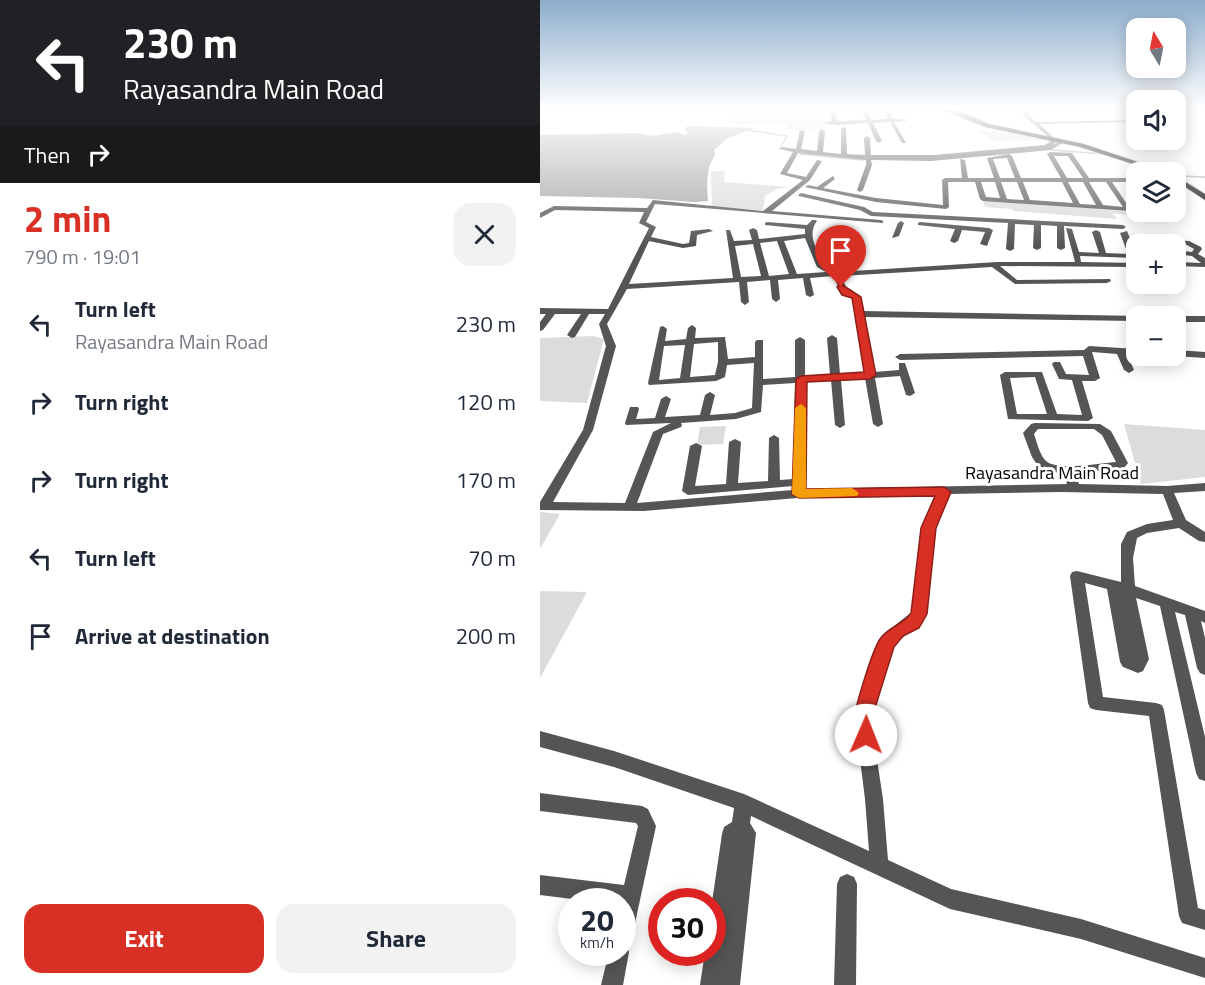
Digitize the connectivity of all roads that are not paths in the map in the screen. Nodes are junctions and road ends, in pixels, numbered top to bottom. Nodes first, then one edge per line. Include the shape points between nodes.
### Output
1 (795, 153) junction
2 (820, 153) joint
3 (844, 153) edge
4 (869, 153) edge
5 (886, 153) edge
6 (917, 153) edge
7 (959, 153) edge
8 (980, 153) edge
9 (983, 153) edge
10 (1107, 153) edge
11 (844, 156) junction
12 (940, 156) junction
13 (961, 157) junction
14 (869, 160) junction
15 (819, 161) junction
16 (1137, 162) edge
17 (946, 170) dead end
18 (1035, 172) dead end
19 (837, 175) dead end
20 (808, 178) junction
21 (965, 180) junction
22 (977, 180) junction
23 (997, 180) junction
24 (1018, 180) junction
25 (1039, 180) junction
26 (1064, 180) junction
27 (1086, 180) junction
28 (1108, 180) junction
29 (1126, 180) edge
30 (1186, 186) edge
31 (808, 187) dead end
32 (1044, 188) dead end
33 (818, 189) junction
34 (860, 190) dead end
35 (1048, 195) dead end
36 (863, 198) junction
37 (1205, 198) edge
38 (822, 200) junction
39 (1004, 200) junction
40 (1027, 200) junction
41 (1052, 203) junction
42 (839, 204) junction
43 (1077, 205) junction
44 (854, 206) junction
45 (1101, 207) junction
46 (1126, 207) edge
47 (649, 210) junction
48 (1126, 210) edge
49 (787, 211) dead end
50 (760, 212) dead end
51 (808, 212) dead end
52 (827, 215) dead end
53 (540, 216) edge
54 (817, 217) junction
55 (847, 220) junction
56 (1012, 220) junction
57 (1038, 222) junction
58 (902, 223) junction
59 (1060, 223) junction
60 (767, 224) dead end
61 (809, 227) junction
62 (959, 227) junction
63 (839, 229) dead end
64 (1068, 229) dead end
65 (753, 230) dead end
66 (709, 231) dead end
67 (728, 231) dead end
68 (1096, 232) dead end
69 (808, 236) junction
70 (895, 236) dead end
71 (647, 238) junction
72 (780, 239) junction
73 (756, 241) junction
74 (954, 241) dead end
75 (731, 244) junction
76 (984, 244) dead end
77 (1186, 244) edge
78 (1036, 248) dead end
79 (1061, 248) dead end
80 (1010, 249) dead end
81 (1186, 253) edge
82 (1076, 254) junction
83 (1194, 254) junction
84 (1102, 255) junction
85 (1205, 263) edge
86 (1186, 264) edge
87 (1080, 265) junction
88 (1126, 265) edge
89 (995, 266) junction
90 (792, 274) dead end
91 (836, 274) junction
92 (806, 276) junction
93 (769, 277) junction
94 (740, 279) junction
95 (1107, 281) dead end
96 (625, 286) junction
97 (810, 296) dead end
98 (776, 299) dead end
99 (745, 302) dead end
100 (540, 311) edge
101 (553, 311) junction
102 (587, 312) junction
103 (611, 312) junction
104 (859, 314) junction
105 (1126, 318) edge
106 (1186, 319) edge
107 (1205, 319) edge
108 (540, 328) edge
109 (692, 328) dead end
110 (724, 328) dead end
111 (663, 329) dead end
112 (572, 335) dead end
113 (832, 338) dead end
114 (722, 339) junction
115 (800, 340) dead end
116 (690, 342) junction
117 (760, 342) dead end
118 (660, 344) junction
119 (1121, 351) junction
120 (1126, 351) edge
121 (1087, 353) junction
122 (1186, 353) edge
123 (1202, 354) edge
124 (759, 360) junction
125 (723, 362) junction
126 (1057, 364) dead end
127 (1205, 365) edge
128 (1129, 370) dead end
129 (904, 373) junction
130 (870, 375) junction
131 (836, 377) junction
132 (1076, 378) junction
133 (801, 379) junction
134 (685, 380) junction
135 (758, 382) junction
136 (910, 393) dead end
137 (710, 395) dead end
138 (666, 399) dead end
139 (634, 409) dead end
140 (1053, 418) junction
141 (704, 419) junction
142 (659, 421) junction
143 (690, 424) dead end
144 (878, 424) dead end
145 (840, 425) dead end
146 (774, 438) dead end
147 (735, 442) dead end
148 (696, 446) dead end
149 (1063, 470) junction
150 (774, 484) junction
151 (1205, 487) edge
152 (732, 488) junction
153 (799, 488) junction
154 (1068, 488) junction
155 (1167, 490) junction
156 (944, 492) junction
157 (542, 506) edge
158 (629, 507) junction
159 (1181, 523) junction
160 (1205, 539) edge
161 (1120, 587) junction
162 (1166, 603) junction
163 (1198, 614) edge
164 (1205, 668) edge
165 (540, 740) edge
166 (1205, 773) edge
167 (540, 802) edge
168 (744, 803) junction
169 (740, 827) junction
170 (879, 866) junction
171 (847, 884) dead end
172 (540, 885) edge
173 (565, 888) edge
174 (634, 888) edge
175 (1205, 920) edge
176 (616, 966) edge
177 (1205, 968) edge
178 (612, 985) edge
179 (711, 985) edge
180 (729, 985) edge
181 (845, 985) edge

1 - 2 street
1 - 14 street
1 - 15 street
1 - 20 street via 784,174
2 - 11 street
3 - 11 street
4 - 14 street
5 - 14 street
6 - 12 street
7 - 13 street
8 - 13 street
9 - 12 street
10 - 16 main road
11 - 14 street
12 - 13 street
12 - 14 street
12 - 17 street
13 - 21 street
14 - 15 street
14 - 34 street
15 - 20 street
18 - 25 street
19 - 33 street
20 - 54 street via 766,212
21 - 22 street
21 - 36 street via 945,180 946,207
22 - 23 street
22 - 39 street via 983,199
23 - 24 street
23 - 24 street via 990,158 1009,156
23 - 39 street
24 - 25 street
24 - 40 street
25 - 26 street
25 - 32 street
26 - 27 street
26 - 27 street via 1050,154 1071,154
26 - 43 street
27 - 28 street
27 - 45 street
28 - 29 street
28 - 46 street
30 - 37 main road
31 - 33 street
33 - 36 street
35 - 41 street
36 - 44 street
38 - 42 street
38 - 49 street via 802,196
38 - 51 street
39 - 40 street
40 - 41 street
41 - 43 street
42 - 44 street
42 - 52 street
43 - 45 street
44 - 56 street via 871,214
45 - 48 street
47 - 50 street via 658,201
47 - 53 street via 554,208
47 - 71 street via 642,222 653,227
54 - 55 street
54 - 61 street
55 - 58 street
55 - 63 street
56 - 57 street
56 - 80 street
57 - 59 street
57 - 78 street
58 - 62 street
58 - 70 street
59 - 79 street
59 - 84 street via 1124,230 1132,256
60 - 61 street
61 - 69 street
62 - 74 street
62 - 76 street via 989,230
64 - 82 street
65 - 73 street
66 - 71 street via 694,233 693,243 685,246
67 - 75 street
68 - 84 street
69 - 72 street
69 - 91 street via 821,267
71 - 96 street
72 - 73 street
72 - 90 street
73 - 75 street
73 - 93 street
75 - 94 street
77 - 83 street via 1198,249
81 - 83 street
82 - 84 street
82 - 87 street
83 - 85 street
85 - 86 street
87 - 88 street
87 - 89 street
89 - 91 street
89 - 95 street via 1015,282
91 - 92 street
91 - 104 street via 845,293 856,297
92 - 93 street
92 - 97 street
93 - 94 street
93 - 98 street
94 - 96 street
94 - 99 street
96 - 103 street
100 - 101 street
101 - 102 street
101 - 108 street
102 - 103 street
102 - 112 street
103 - 157 street via 603,328 611,346 588,430
104 - 105 street
104 - 130 street
106 - 107 street
109 - 116 street
110 - 114 street
111 - 118 street
113 - 131 street
114 - 116 street
114 - 125 street
115 - 133 street
116 - 118 street
116 - 134 street
117 - 124 street
118 - 134 street via 653,382
119 - 120 street
119 - 121 street
119 - 128 street
121 - 129 street via 899,353
121 - 132 street via 1095,378
122 - 123 street
123 - 127 street
124 - 125 street
124 - 135 street
125 - 134 street via 720,377
126 - 132 street via 1062,377
129 - 130 street
129 - 136 street
130 - 131 street
130 - 144 street
131 - 133 street
131 - 145 street
132 - 140 street via 1088,418
133 - 135 street
133 - 153 street
135 - 141 street via 757,410
137 - 141 street
138 - 142 street
139 - 142 street via 630,423
140 - 140 street via 1039,374 1005,375 1012,417
141 - 142 street
143 - 158 street via 672,425 657,432
146 - 150 street
147 - 152 street
148 - 152 street via 688,491
149 - 149 street via 1043,467 1028,433 1030,429 1096,426 1107,433 1122,463
149 - 154 street
150 - 152 street
150 - 153 street
151 - 155 street, Rayasandra Main Road
153 - 156 street, Rayasandra Main Road
153 - 158 street, Rayasandra Main Road
154 - 155 street, Rayasandra Main Road
154 - 156 street, Rayasandra Main Road
155 - 159 street
156 - 170 street via 928,528 919,614 914,623 897,631 886,644 863,720
157 - 158 street, Rayasandra Main Road
159 - 160 street
159 - 161 street via 1133,534
161 - 162 street
161 - 175 street via 1077,576 1096,703 1156,710 1189,916
162 - 163 street
162 - 166 street
163 - 164 street
165 - 168 street via 614,759
167 - 174 street via 642,815 647,826
168 - 169 street
168 - 170 street
169 - 179 street via 732,834
169 - 180 street via 747,833
170 - 177 street via 950,899 1081,929
171 - 181 street
172 - 173 street
176 - 178 street

